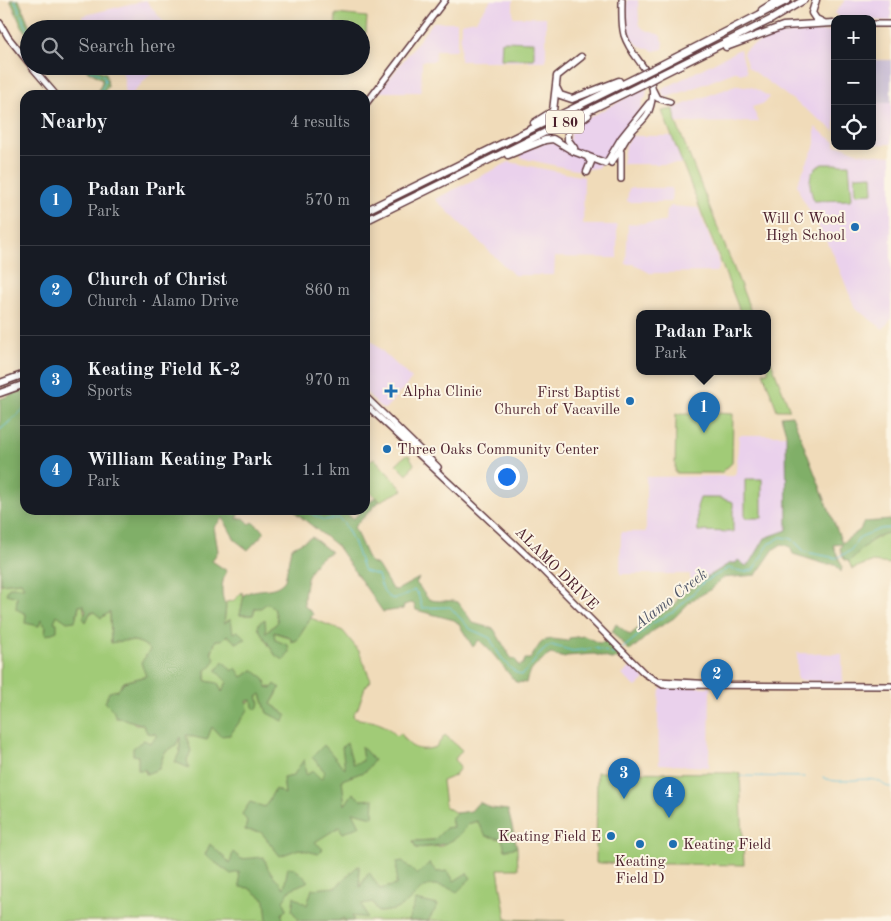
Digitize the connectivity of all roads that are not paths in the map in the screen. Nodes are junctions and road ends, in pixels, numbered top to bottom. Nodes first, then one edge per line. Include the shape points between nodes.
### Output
1 (445, 0) edge
2 (622, 0) edge
3 (778, 0) edge
4 (788, 0) edge
5 (804, 0) edge
6 (816, 0) edge
7 (0, 23) edge
8 (831, 23) edge
9 (831, 23) edge
10 (876, 24) edge
11 (891, 24) edge
12 (718, 36) junction
13 (20, 52) edge
14 (706, 52) junction
15 (581, 57) dead end
16 (39, 75) edge
17 (637, 77) junction
18 (555, 82) junction
19 (652, 88) junction
20 (52, 90) edge
21 (370, 98) edge
22 (606, 102) junction
23 (670, 102) dead end
24 (650, 103) junction
25 (510, 140) junction
26 (622, 150) junction
27 (587, 156) junction
28 (490, 160) junction
29 (608, 162) junction
30 (587, 172) dead end
31 (620, 179) dead end
32 (370, 209) edge
33 (370, 220) edge
34 (20, 376) edge
35 (0, 383) edge
36 (20, 386) edge
37 (0, 393) edge
38 (370, 401) edge
39 (370, 409) edge
40 (439, 471) junction
41 (657, 682) junction
42 (714, 684) junction
43 (891, 686) edge

1 - 21 main road
2 - 19 main road via 624,35 644,66
3 - 12 highway
4 - 12 highway, I 80
5 - 14 highway, I 80
6 - 9 highway via 812,8 814,16 821,22
7 - 13 main road
8 - 14 highway via 777,28
10 - 11 main road
12 - 17 highway, I 80, bridge
14 - 22 highway, I 80, bridge
15 - 18 highway via 559,73
16 - 20 main road
17 - 18 highway via 572,99 560,95
17 - 25 highway, I 80
18 - 25 highway via 553,111
19 - 23 main road via 657,98
19 - 24 main road
22 - 28 highway, I 80
22 - 29 highway via 571,126 567,136 572,147
24 - 26 main road via 646,117 630,133
24 - 29 main road via 625,133
25 - 32 highway, I 80
26 - 29 main road
26 - 31 main road
27 - 28 highway via 550,139
27 - 29 highway
27 - 30 highway via 592,162
28 - 33 highway, I 80
34 - 35 highway
36 - 37 highway
38 - 40 main road, ALAMO DRIVE
39 - 40 main road, ALAMO DRIVE
40 - 41 main road, ALAMO DRIVE via 644,673
41 - 42 main road, ALAMO DRIVE
41 - 42 main road, ALAMO DRIVE via 663,686 682,687
42 - 43 main road, ALAMO DRIVE

